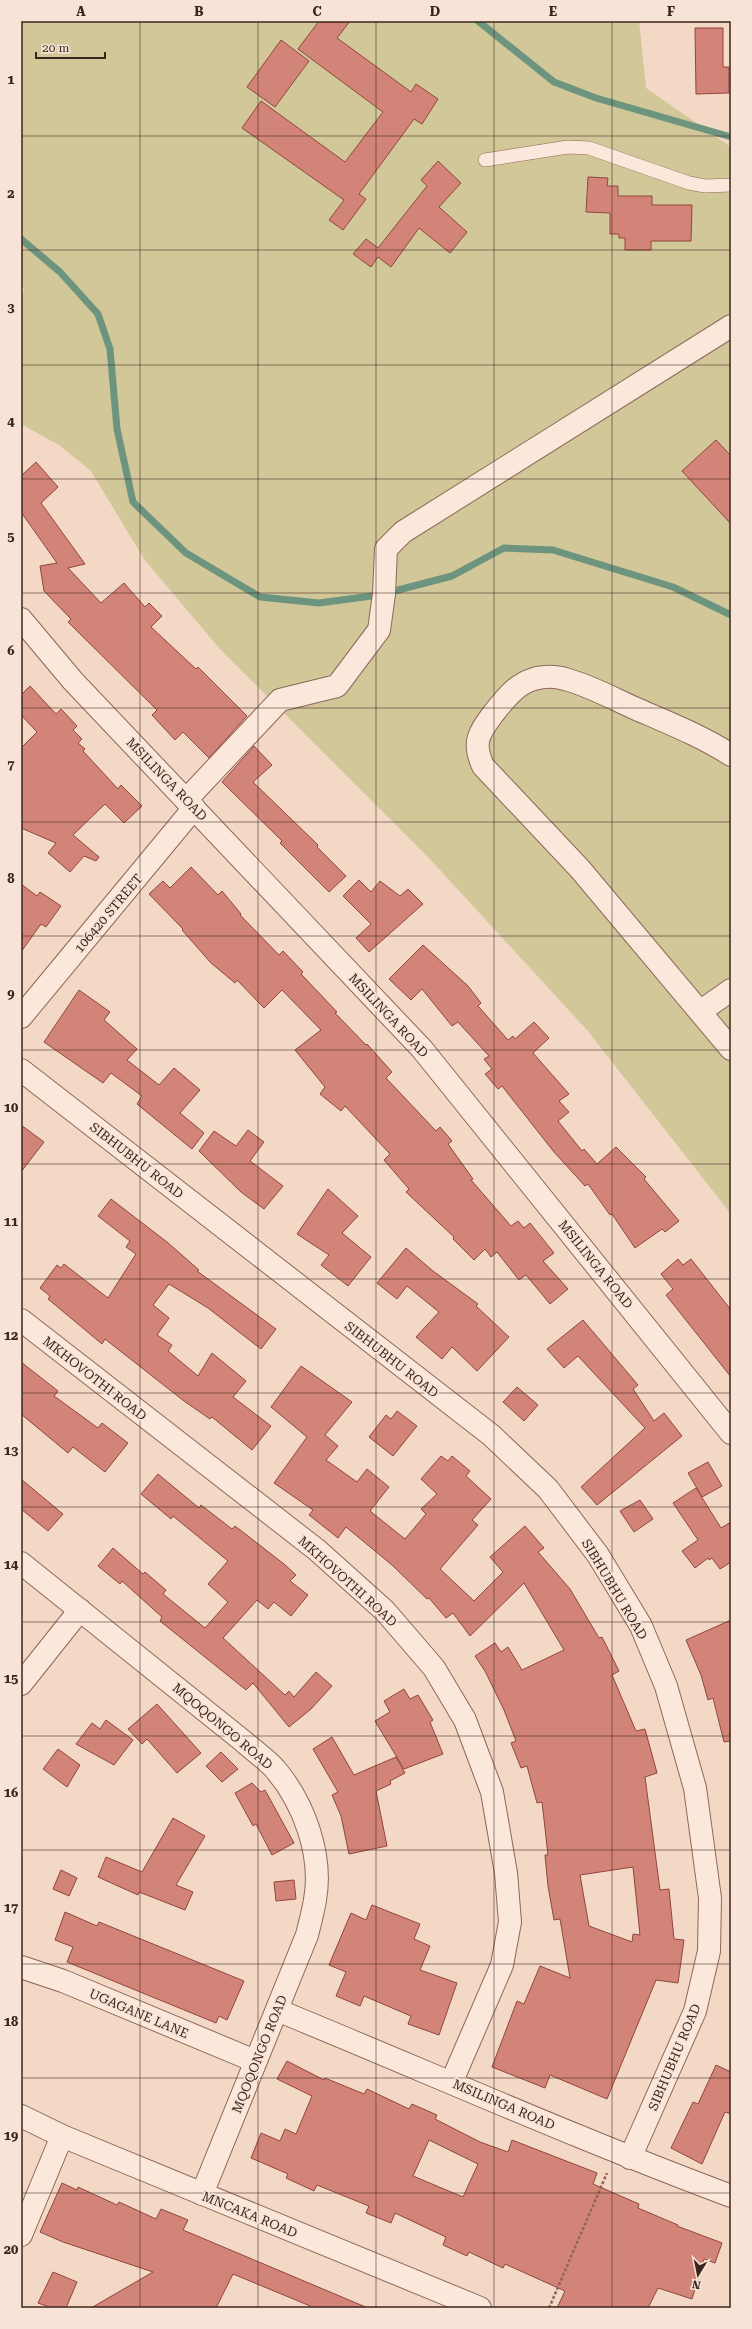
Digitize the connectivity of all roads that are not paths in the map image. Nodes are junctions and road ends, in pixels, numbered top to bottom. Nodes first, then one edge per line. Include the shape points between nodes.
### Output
1 (485, 160) dead end
2 (731, 185) edge
3 (731, 326) edge
4 (21, 619) edge
5 (731, 754) edge
6 (190, 804) junction
7 (731, 990) edge
8 (701, 1012) junction
9 (21, 1017) edge
10 (731, 1049) edge
11 (21, 1070) edge
12 (21, 1320) edge
13 (731, 1433) edge
14 (21, 1563) edge
15 (80, 1610) junction
16 (21, 1684) edge
17 (21, 1967) edge
18 (277, 2010) junction
19 (255, 2061) junction
20 (452, 2081) junction
21 (21, 2116) edge
22 (62, 2136) junction
23 (623, 2155) junction
24 (202, 2194) junction
25 (731, 2196) edge
26 (21, 2235) edge
27 (480, 2308) edge

1 - 2 lane via 568,147 589,148 689,183 705,186
3 - 6 street, 106420 STREET via 403,532 386,548 379,630 337,686 280,700
4 - 6 street, MSILINGA ROAD via 72,681
5 - 8 street via 710,741 600,693 564,678 547,677 521,685 506,698 480,730 477,744 478,755 484,766 580,869
6 - 9 street, 106420 STREET
6 - 13 street, MSILINGA ROAD via 422,1048
7 - 8 street
8 - 10 street
11 - 23 street, SIBHUBHU ROAD via 491,1436 548,1489 598,1555 641,1626 666,1686 695,1788 710,1898 709,1951 695,2011
12 - 20 street, MKHOVOTHI ROAD via 317,1550 385,1611 434,1668 465,1720 492,1792 506,1873 510,1922 502,1965
14 - 15 street, MQOQONGO ROAD
15 - 16 street
15 - 18 street, MQOQONGO ROAD via 243,1741 275,1770 298,1804 309,1832 316,1865 315,1898 307,1935
17 - 19 street, UGAGANE LANE via 63,1981
18 - 19 street, MQOQONGO ROAD
18 - 20 street, MSILINGA ROAD
19 - 24 street, MQOQONGO ROAD
20 - 23 street, MSILINGA ROAD
21 - 22 street, MNCAKA ROAD
22 - 24 street, MNCAKA ROAD
22 - 26 street
23 - 25 street, MSILINGA ROAD
24 - 27 street, MNCAKA ROAD

